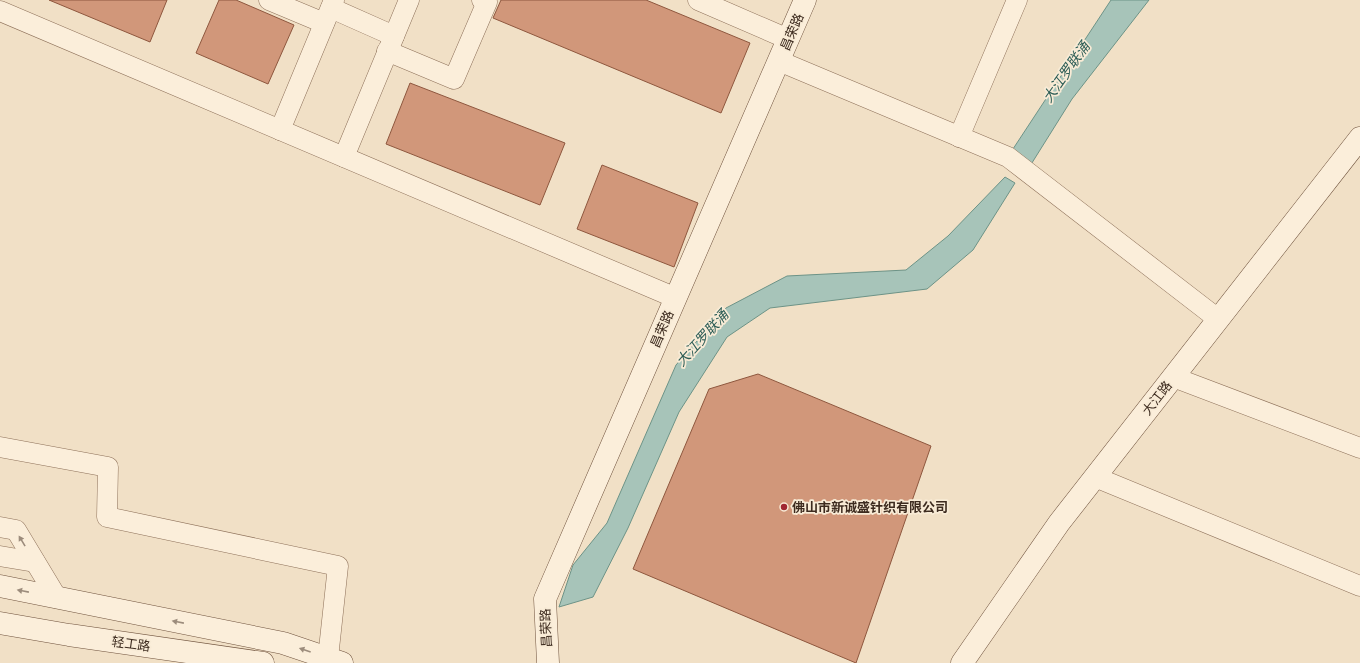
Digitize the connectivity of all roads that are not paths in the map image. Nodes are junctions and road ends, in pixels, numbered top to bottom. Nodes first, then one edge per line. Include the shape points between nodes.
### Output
1 (269, 0) edge
2 (409, 0) edge
3 (482, 0) edge
4 (698, 0) edge
5 (805, 0) edge
6 (1017, 0) edge
7 (330, 10) edge
8 (0, 11) edge
9 (788, 39) junction
10 (391, 44) junction
11 (779, 62) junction
12 (280, 130) junction
13 (959, 137) junction
14 (1360, 138) edge
15 (344, 157) junction
16 (676, 298) junction
17 (1218, 319) junction
18 (1173, 377) junction
19 (0, 446) edge
20 (1360, 448) edge
21 (1095, 477) junction
22 (0, 527) edge
23 (0, 556) edge
24 (35, 562) junction
25 (0, 586) edge
26 (1360, 586) edge
27 (57, 598) junction
28 (0, 623) edge
29 (335, 661) edge
30 (263, 663) edge
31 (548, 663) edge
32 (962, 663) edge

1 - 7 street
2 - 10 street
3 - 10 street via 486,2 454,79
4 - 9 street
5 - 9 street, 昌荣路
6 - 13 street
7 - 10 street
7 - 12 street
8 - 12 street
9 - 11 street, 昌荣路
10 - 15 street
11 - 13 street
11 - 16 street, 昌荣路
12 - 15 street
13 - 17 street via 1008,157
14 - 17 street, 大江路
15 - 16 street
16 - 31 street, 昌荣路 via 545,599
17 - 18 street, 大江路
18 - 20 street
18 - 21 street, 大江路
19 - 29 street via 108,467 107,517 338,566
21 - 26 street
21 - 32 street, 大江路 via 1059,523
24 -> 22 street via 16,530
23 - 24 street
24 - 27 street
27 -> 25 street
29 -> 27 street via 283,643
28 - 30 street, 轻工路

